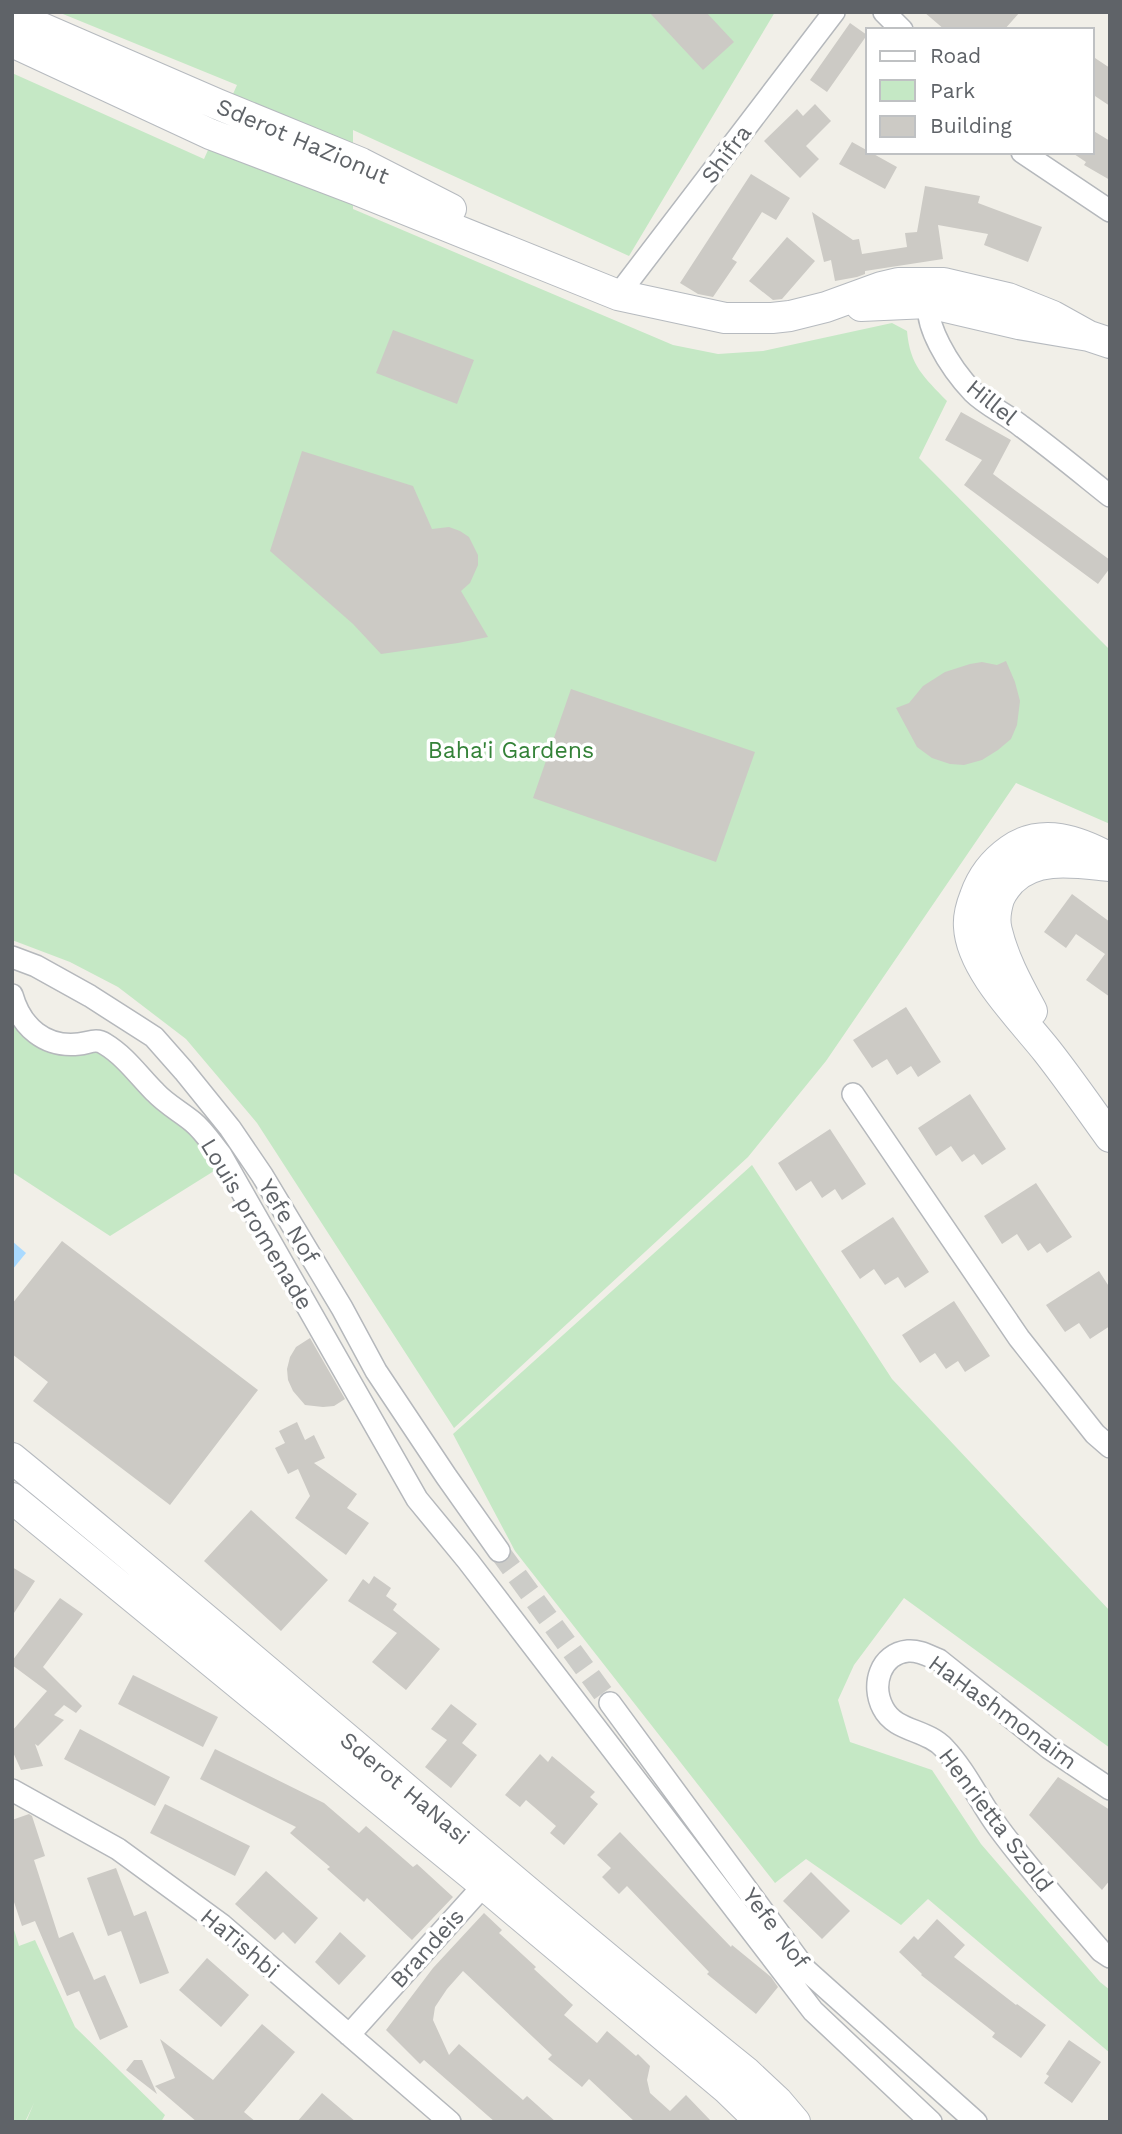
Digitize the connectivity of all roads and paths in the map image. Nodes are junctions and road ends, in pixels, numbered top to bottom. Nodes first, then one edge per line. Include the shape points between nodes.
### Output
1 (834, 12) edge
2 (884, 12) edge
3 (12, 15) edge
4 (900, 28) edge
5 (12, 42) edge
6 (1025, 154) edge
7 (1110, 211) edge
8 (588, 281) junction
9 (936, 293) junction
10 (618, 295) junction
11 (1099, 340) edge
12 (1110, 495) edge
13 (1110, 858) edge
14 (1110, 866) edge
15 (12, 957) edge
16 (12, 995) edge
17 (1065, 1073) junction
18 (853, 1094) dead end
19 (1110, 1137) edge
20 (1110, 1447) edge
21 (12, 1458) edge
22 (12, 1498) edge
23 (499, 1551) tunnel mouth
24 (891, 1657) joint
25 (610, 1703) tunnel mouth
26 (1110, 1789) edge
27 (12, 1790) edge
28 (513, 1881) junction
29 (484, 1885) junction
30 (1110, 1957) edge
31 (349, 2035) junction
32 (450, 2122) edge
33 (761, 2122) edge
34 (794, 2122) edge
35 (931, 2122) edge
36 (976, 2122) edge

1 - 10 street, Shifra
2 - 4 street
3 - 8 street, Sderot HaZionut via 361,163
5 - 8 street, Sderot HaZionut via 210,134
6 - 7 street
8 - 10 street, Sderot HaZionut
9 - 10 street, Sderot HaZionut via 772,318 725,318
9 - 11 street, Sderot HaZionut via 1008,298
9 - 12 street, Hillel via 929,316 936,336 974,393
13 - 17 street via 1060,838 1036,839 1014,847 986,873 970,910 968,926 980,963
14 - 17 street via 1045,863 1021,872 1001,892 996,910 1006,962
15 - 23 street, Yefe Nof via 98,1001 154,1038 184,1071 262,1175 376,1371
16 - 35 street, Louis promenade via 35,1034 58,1042 102,1042 118,1053 157,1094 195,1124 221,1155 417,1499 813,2011
17 - 19 street
18 - 20 street via 1019,1338
21 - 28 street, Sderot HaNasi
22 - 29 street, Sderot HaNasi
24 - 26 street, HaHashmonaim via 909,1651 939,1660 1049,1748
24 - 30 street, Henrietta Szold via 878,1672 877,1693 883,1709 894,1723 941,1744 956,1760 1026,1865
25 - 36 street, Yefe Nof via 806,1970
27 - 31 street, HaTishbi via 118,1849 222,1925
28 - 29 street
28 - 34 street, Sderot HaNasi via 746,2072
29 - 31 street, Brandeis
29 - 33 street, Sderot HaNasi
31 - 32 street, HaTishbi

